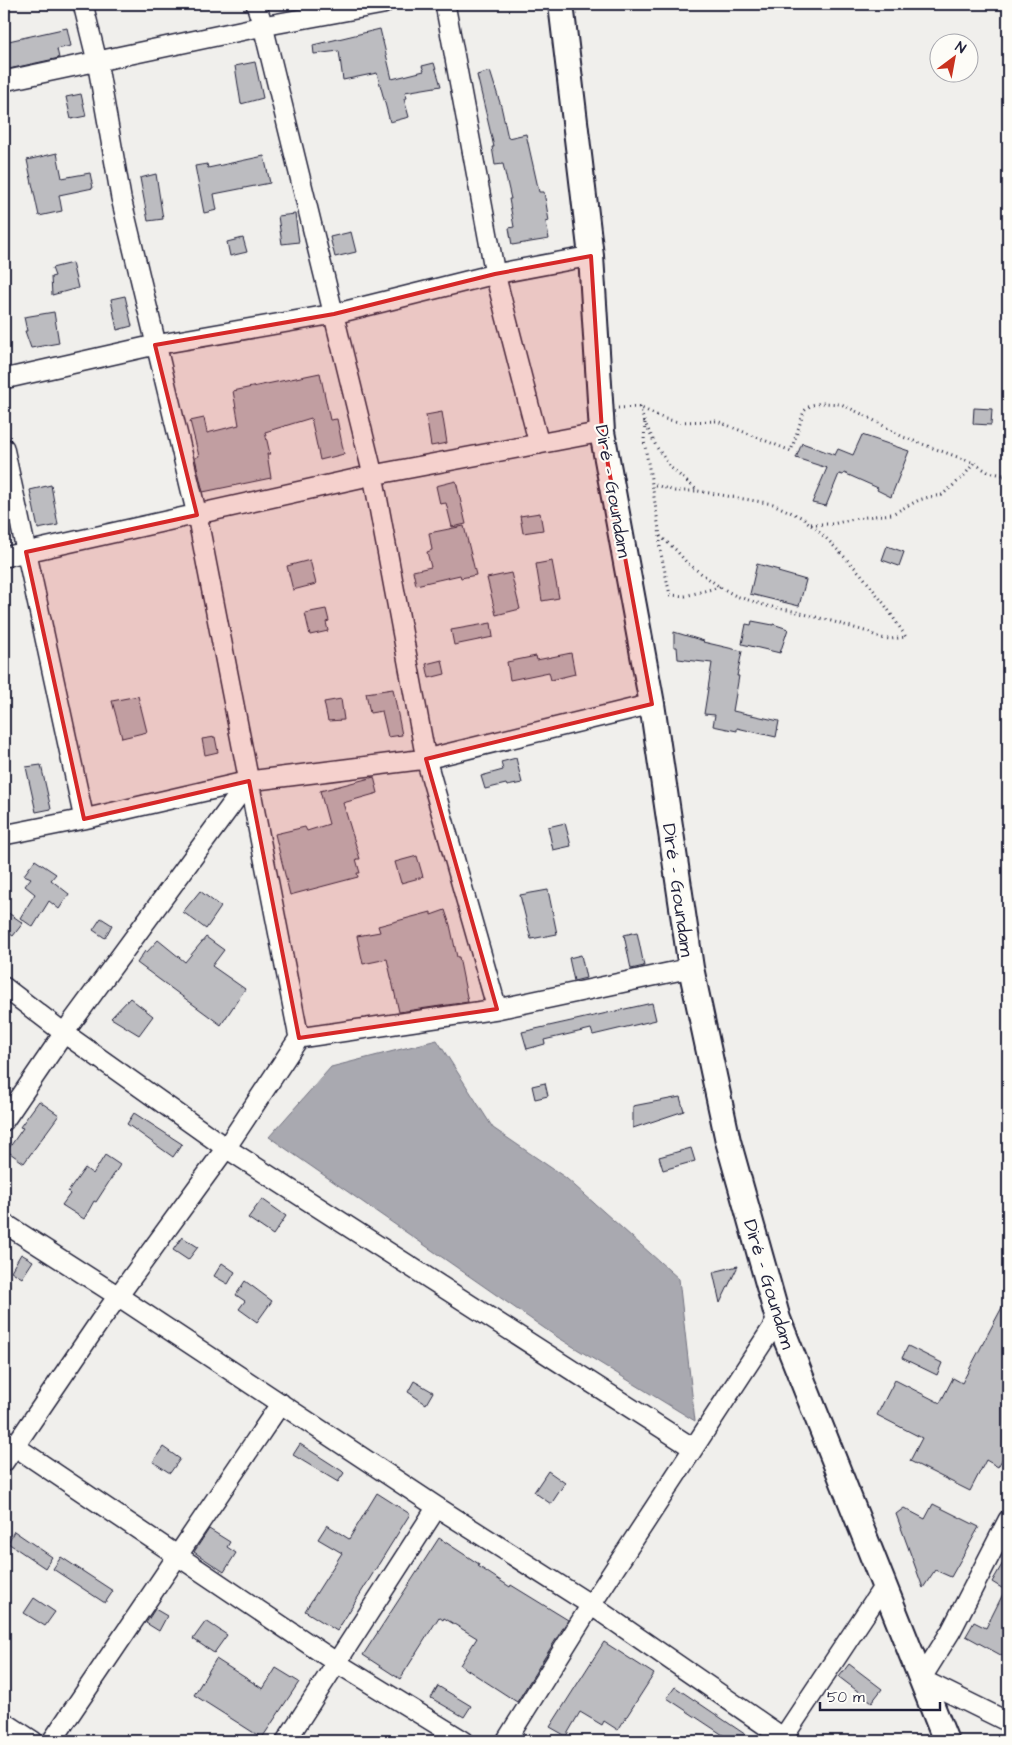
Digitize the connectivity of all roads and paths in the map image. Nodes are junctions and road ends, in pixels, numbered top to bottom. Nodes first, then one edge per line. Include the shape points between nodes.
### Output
1 (83, 4) edge
2 (256, 4) edge
3 (383, 4) edge
4 (445, 4) edge
5 (561, 4) edge
6 (263, 26) junction
7 (97, 62) junction
8 (4, 82) edge
9 (591, 256) junction
10 (495, 274) junction
11 (334, 314) junction
12 (156, 344) junction
13 (4, 379) edge
14 (639, 407) junction
15 (601, 409) junction
16 (645, 423) junction
17 (602, 432) junction
18 (539, 444) junction
19 (4, 448) edge
20 (974, 463) junction
21 (373, 475) junction
22 (1003, 475) dead end
23 (652, 484) junction
24 (698, 490) junction
25 (196, 515) junction
26 (811, 524) junction
27 (660, 536) junction
28 (26, 552) junction
29 (4, 557) edge
30 (720, 587) junction
31 (652, 704) junction
32 (426, 759) junction
33 (249, 781) junction
34 (84, 819) junction
35 (4, 834) edge
36 (691, 968) junction
37 (4, 987) edge
38 (497, 1009) junction
39 (64, 1033) junction
40 (298, 1038) junction
41 (4, 1121) edge
42 (226, 1148) junction
43 (4, 1223) edge
44 (118, 1296) junction
45 (778, 1319) junction
46 (280, 1404) junction
47 (9, 1442) edge
48 (693, 1448) junction
49 (4, 1462) edge
50 (437, 1507) junction
51 (1008, 1520) edge
52 (177, 1556) junction
53 (884, 1586) junction
54 (591, 1605) junction
55 (337, 1662) junction
56 (922, 1680) junction
57 (4, 1722) edge
58 (1008, 1722) edge
59 (784, 1740) edge
60 (33, 1741) edge
61 (52, 1741) edge
62 (286, 1741) edge
63 (464, 1741) edge
64 (506, 1741) edge
65 (946, 1741) edge

1 - 7 street
2 - 6 street
3 - 6 street
4 - 10 street
5 - 9 main road, Diré - Goundam
6 - 7 street
6 - 11 street
7 - 8 street
7 - 12 street via 121,198
9 - 10 street
9 - 15 main road, Diré - Goundam
10 - 11 street
10 - 18 street
11 - 12 street
11 - 21 street
12 - 13 street
12 - 25 street
14 - 15 path
14 - 16 path
14 - 20 path via 679,422 717,421 791,451 804,411 811,405 841,404 903,438
15 - 17 main road, Diré - Goundam
16 - 23 path via 644,442
16 - 24 path via 671,468
17 - 18 street
17 - 31 main road, Diré - Goundam
18 - 21 street
19 - 28 street
20 - 22 path via 988,472
20 - 26 path via 942,495 919,500 892,514 833,524
21 - 25 street
21 - 32 street
23 - 24 path via 675,491
23 - 27 path
24 - 26 path via 773,504
25 - 28 street
25 - 33 street
26 - 30 path via 861,574 906,637 880,638 831,621 767,606
27 - 30 path via 686,563
27 - 30 path via 670,596 692,595
28 - 29 street
28 - 34 street
31 - 32 street
31 - 36 main road, Diré - Goundam
32 - 33 street
32 - 38 street
33 - 34 street
33 - 39 street
33 - 40 street
34 - 35 street
36 - 38 street
36 - 45 main road, Diré - Goundam via 728,1142
37 - 39 street
38 - 40 street
39 - 41 street
39 - 42 street
40 - 42 street
42 - 44 street
42 - 48 street
43 - 44 street
44 - 46 street
44 - 47 street
45 - 48 street
45 - 53 main road, Diré - Goundam
46 - 50 street
46 - 52 street
47 - 49 street
47 - 52 street
48 - 54 street
50 - 54 street
50 - 55 street
51 - 56 street
52 - 55 street
52 - 61 street
53 - 56 main road, Diré - Goundam
53 - 59 street
54 - 59 street
54 - 64 street
55 - 62 street
55 - 63 street
56 - 58 street
56 - 65 main road, Diré - Goundam
57 - 60 street

